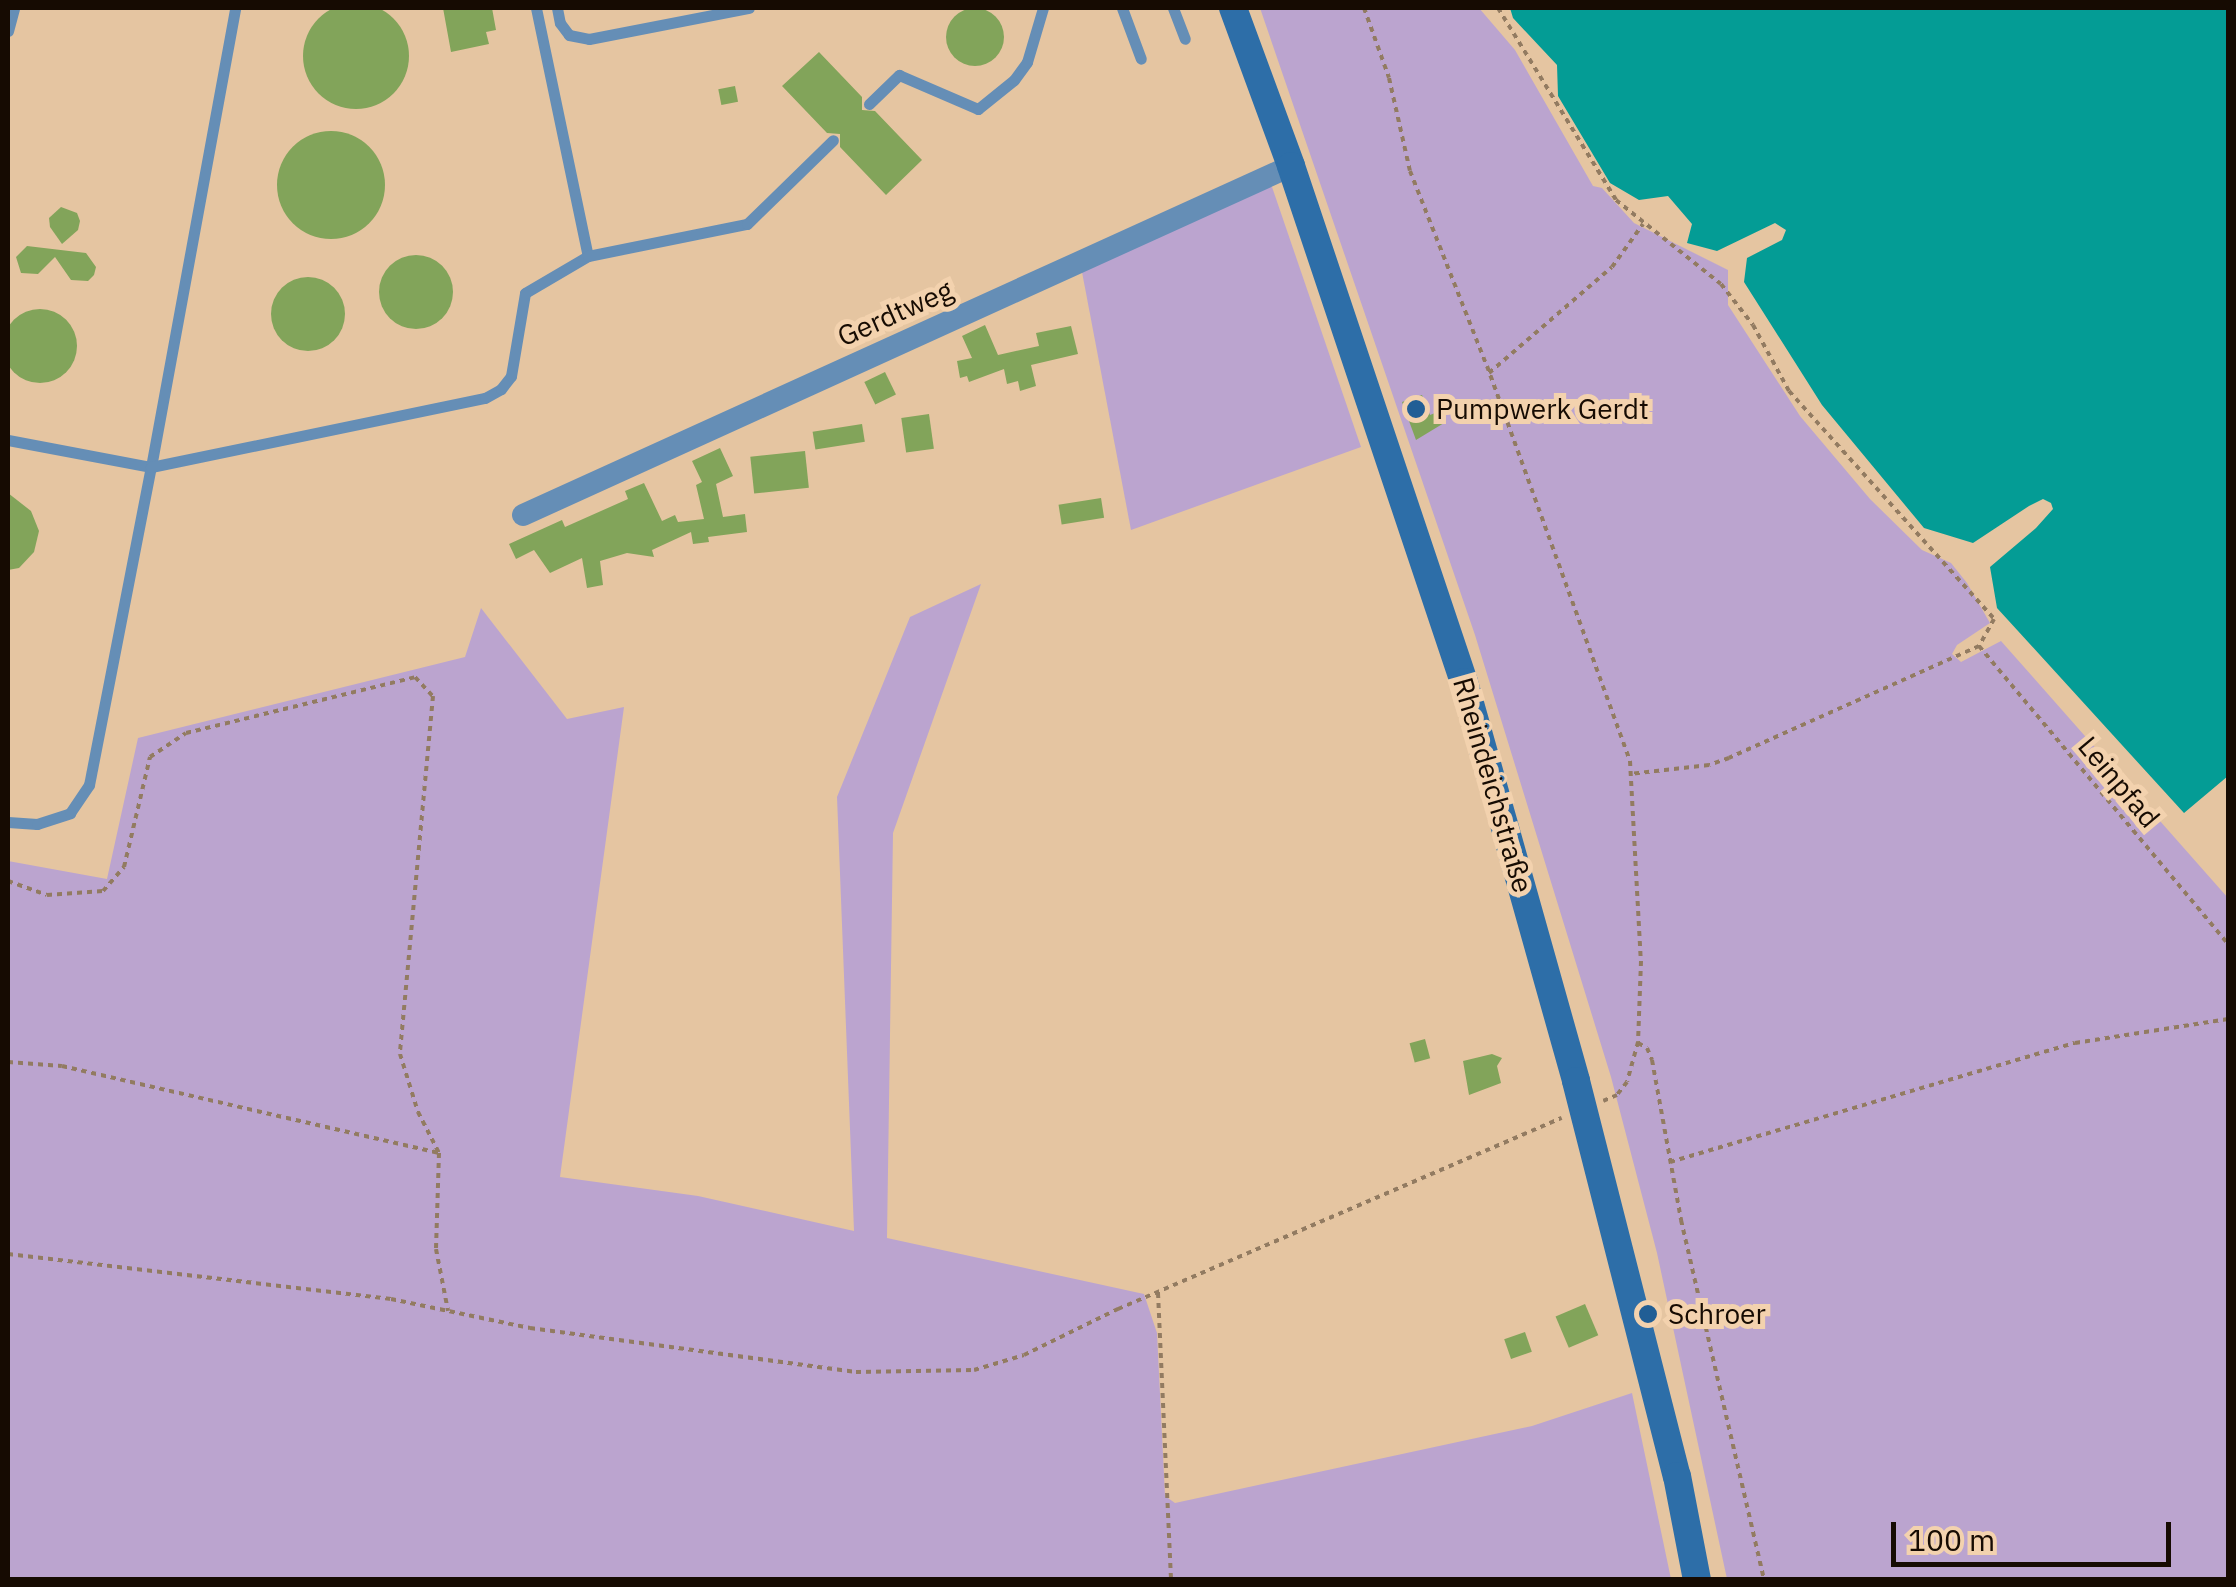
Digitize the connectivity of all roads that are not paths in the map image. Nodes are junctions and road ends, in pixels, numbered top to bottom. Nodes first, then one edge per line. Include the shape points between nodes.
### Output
1 (14, 8) edge
2 (235, 8) edge
3 (536, 8) edge
4 (557, 8) edge
5 (749, 8) edge
6 (1043, 8) edge
7 (1122, 8) edge
8 (1173, 8) edge
9 (1233, 8) edge
10 (8, 31) edge
11 (1185, 39) dead end
12 (1141, 59) dead end
13 (869, 104) dead end
14 (833, 140) dead end
15 (1292, 166) junction
16 (588, 256) junction
17 (8, 440) edge
18 (151, 467) junction
19 (523, 514) dead end
20 (8, 822) edge
21 (1697, 1580) edge

1 - 10 lane
2 - 18 lane
3 - 16 lane
4 - 5 lane via 569,35 589,39
6 - 13 lane via 1028,62 978,109 899,75
7 - 12 lane
8 - 11 lane
9 - 15 main road, Rheindeichstraße
14 - 16 lane via 748,224
15 - 19 street, Gerdtweg
15 - 21 main road, Rheindeichstraße via 1464,682 1583,1109 1677,1476
16 - 18 lane via 525,293 511,376 502,390
17 - 18 lane
18 - 20 lane via 89,785 70,814 37,824

